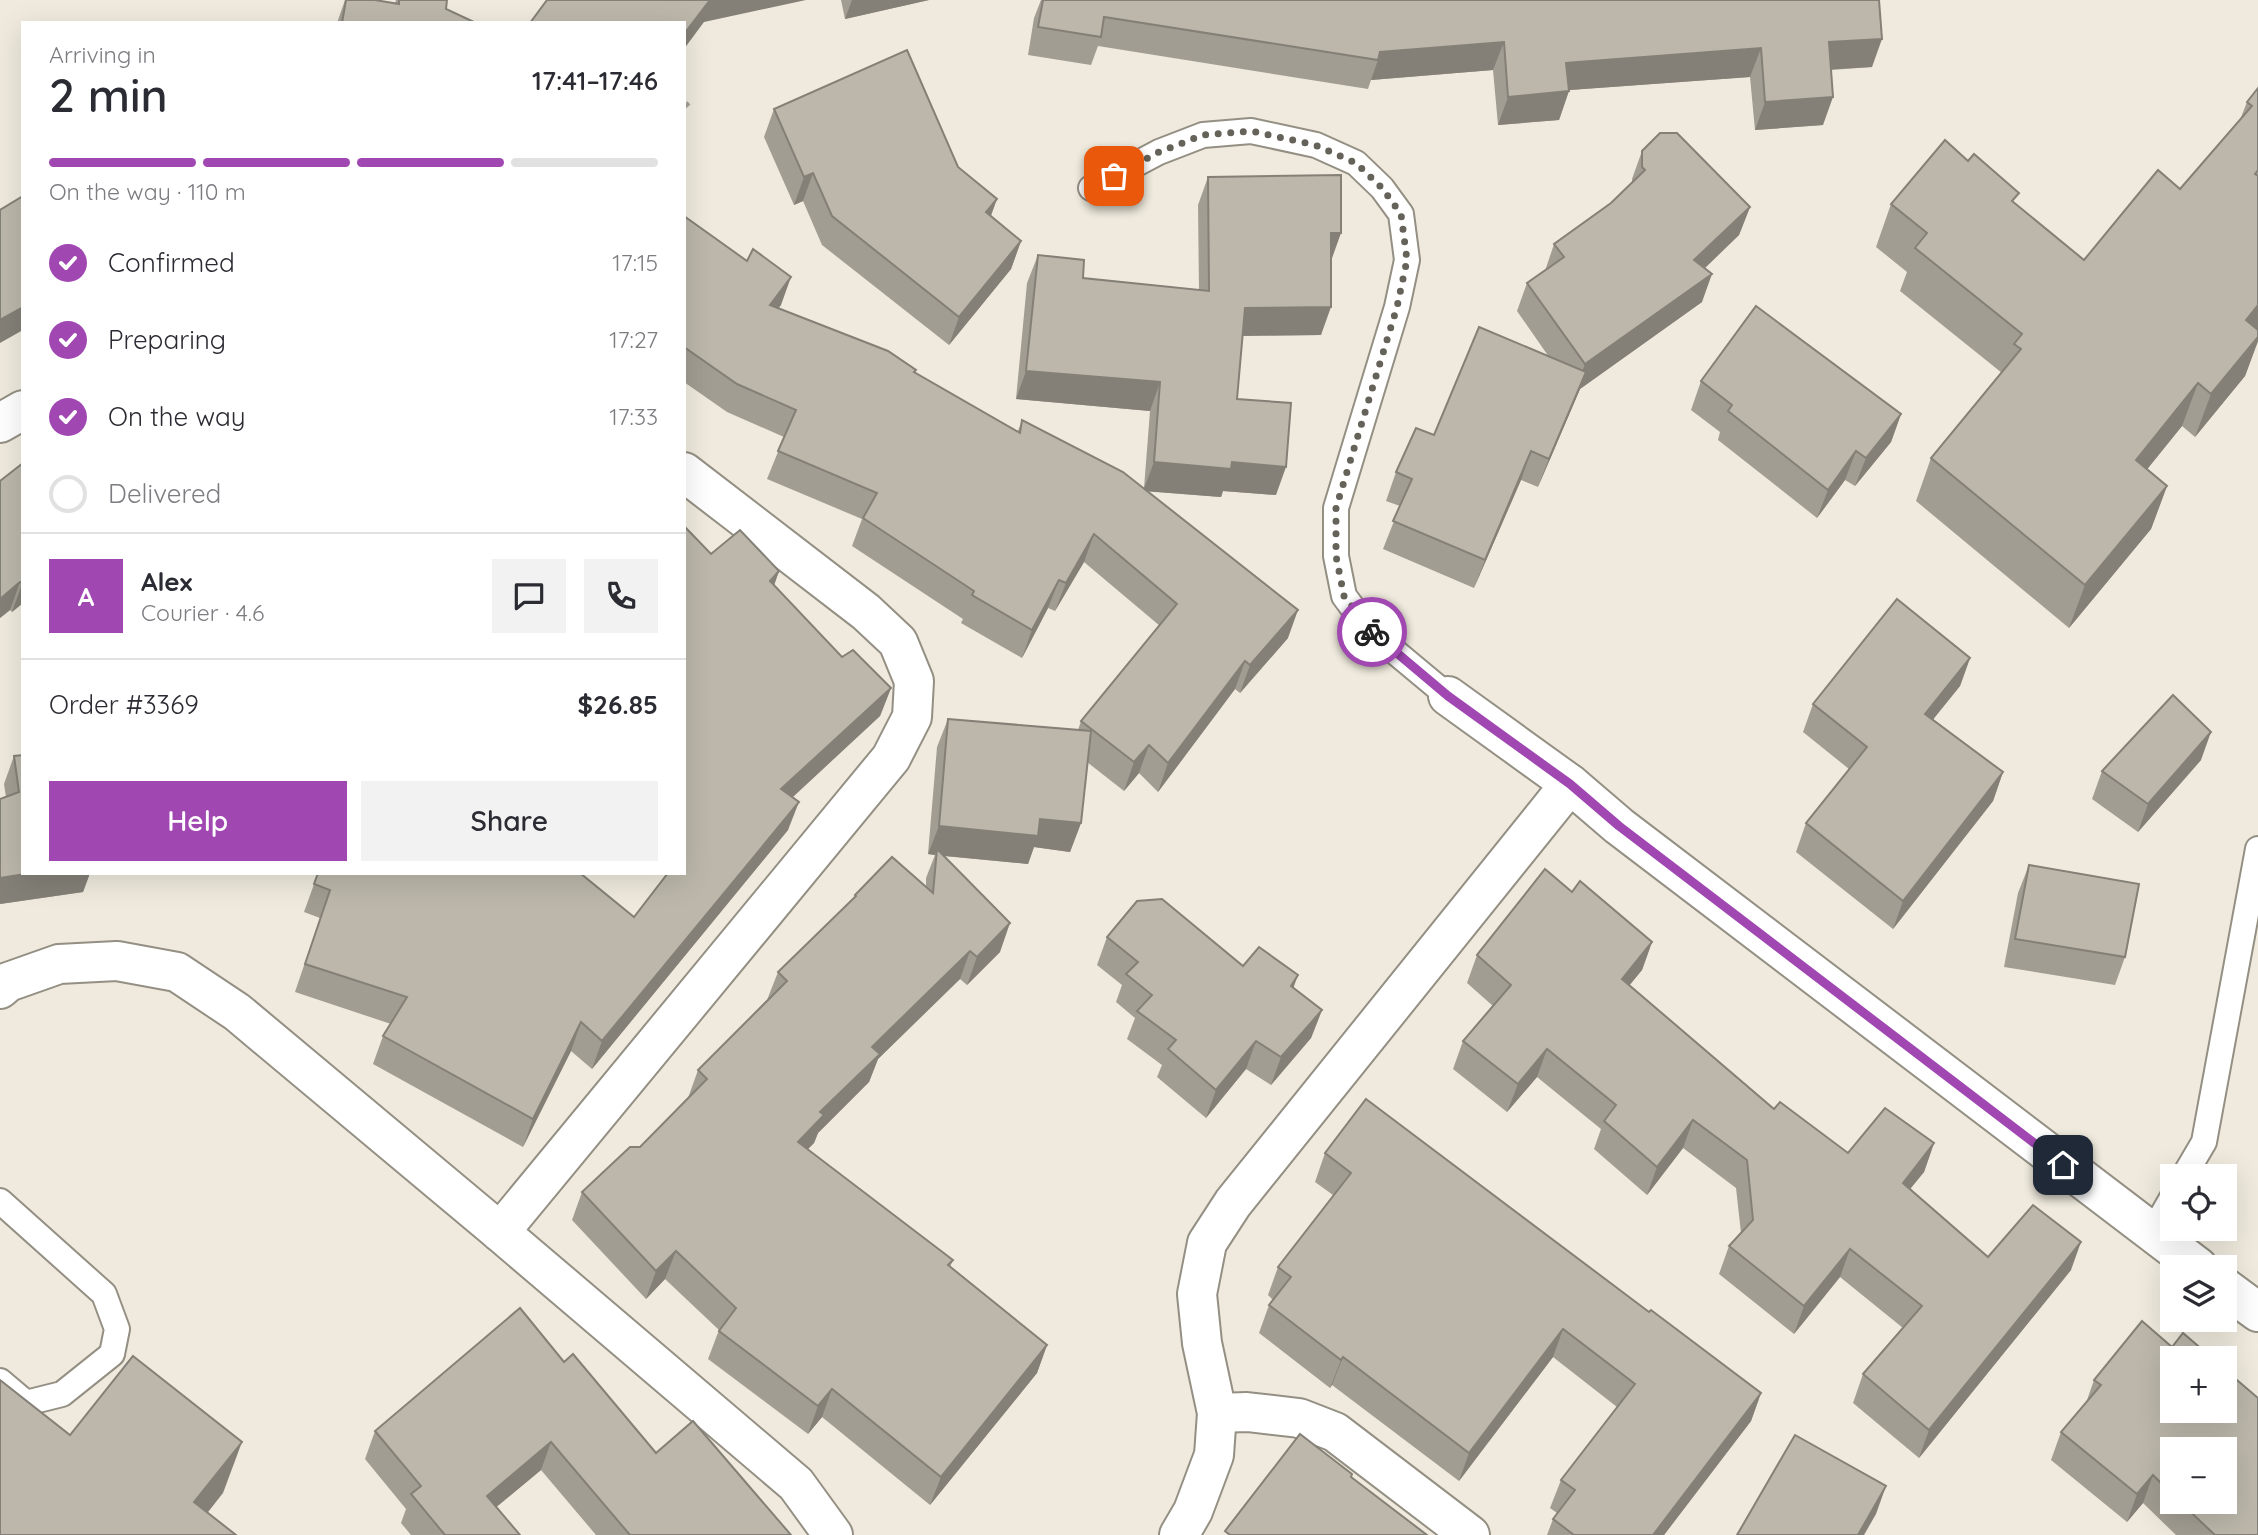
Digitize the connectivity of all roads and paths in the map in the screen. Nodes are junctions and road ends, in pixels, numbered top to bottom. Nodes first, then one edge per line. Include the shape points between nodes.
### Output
1 (1091, 188) dead end
2 (21, 411) edge
3 (0, 423) edge
4 (686, 474) edge
5 (1448, 696) joint
6 (1570, 784) junction
7 (2258, 849) edge
8 (0, 989) edge
9 (2191, 1164) edge
10 (0, 1202) edge
11 (2160, 1219) edge
12 (500, 1232) junction
13 (2152, 1233) junction
14 (2182, 1255) edge
15 (2237, 1297) edge
16 (2258, 1312) edge
17 (0, 1381) edge
18 (1217, 1413) junction
19 (833, 1535) edge
20 (1179, 1535) edge
21 (1470, 1535) edge

1 - 5 lane via 1203,135 1251,131 1315,145 1356,163 1401,214 1407,260 1336,508 1336,556 1344,596 1370,631
2 - 3 street
4 - 12 street via 866,612 898,642 914,681 912,717 891,758
5 - 6 street
6 - 13 street
6 - 18 street via 1233,1202 1207,1242 1197,1294
7 - 9 lane via 2204,1142
8 - 12 street via 59,964 117,961 177,972 237,1013
10 - 17 lane via 104,1294 117,1329 112,1354 62,1394 26,1404
11 - 13 lane
12 - 19 street via 796,1484
13 - 14 street
15 - 16 street
18 - 20 street via 1214,1455
18 - 21 street via 1299,1418 1335,1432

